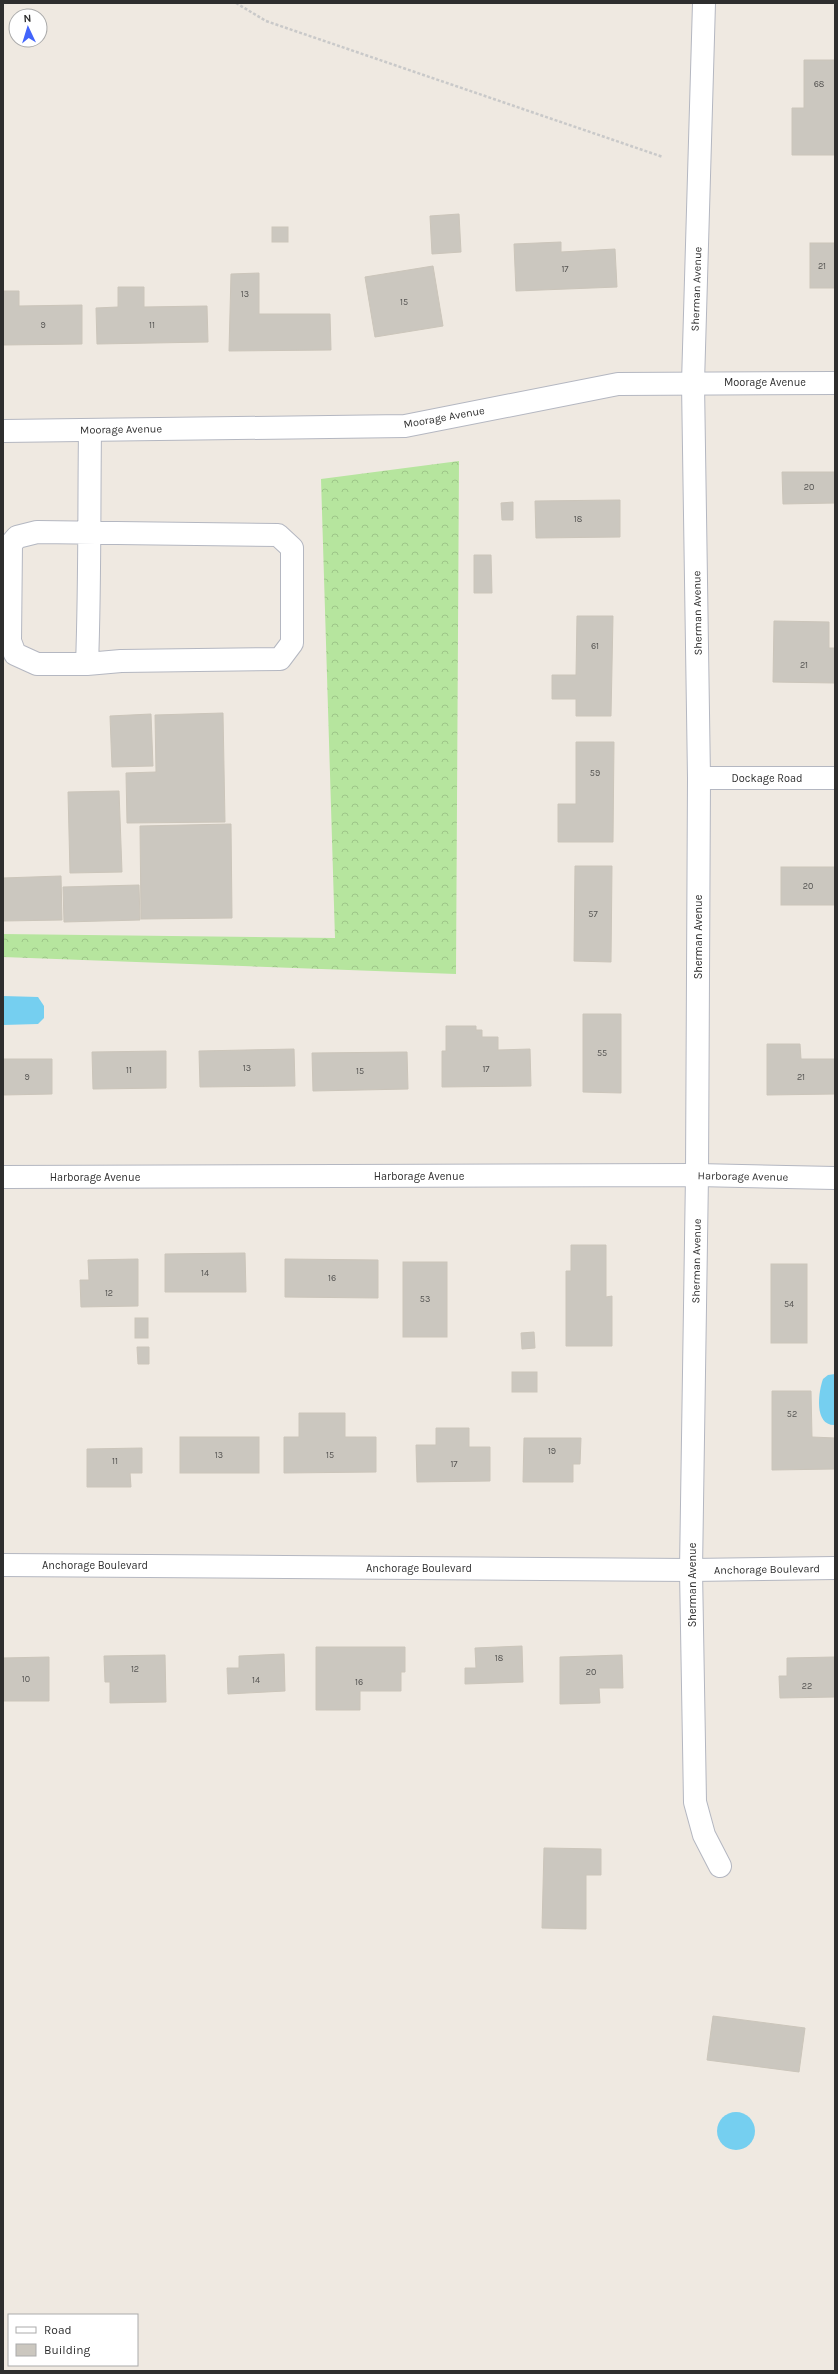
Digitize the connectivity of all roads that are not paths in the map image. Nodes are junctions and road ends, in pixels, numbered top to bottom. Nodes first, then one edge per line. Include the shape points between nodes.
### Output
1 (704, 3) edge
2 (693, 382) junction
3 (835, 382) edge
4 (90, 430) junction
5 (3, 431) edge
6 (89, 533) junction
7 (87, 664) junction
8 (699, 778) junction
9 (835, 778) edge
10 (697, 1175) junction
11 (3, 1177) edge
12 (835, 1178) edge
13 (3, 1565) edge
14 (835, 1568) edge
15 (691, 1570) junction
16 (720, 1866) dead end

1 - 2 street, Sherman Avenue
2 - 3 street, Moorage Avenue
2 - 4 street, Moorage Avenue via 618,384 405,426
2 - 8 street, Sherman Avenue
4 - 5 street, Moorage Avenue
4 - 6 street
6 - 7 street
6 - 7 street via 37,532 17,537 11,544 10,641 15,654 37,664
6 - 7 street via 278,536 292,548 292,643 280,659 121,661
8 - 9 street, Dockage Road
8 - 10 street, Sherman Avenue
10 - 11 street, Harborage Avenue
10 - 12 street, Harborage Avenue
10 - 15 street, Sherman Avenue
13 - 15 street, Anchorage Boulevard
14 - 15 street, Anchorage Boulevard
15 - 16 street, Sherman Avenue via 695,1802 704,1835

